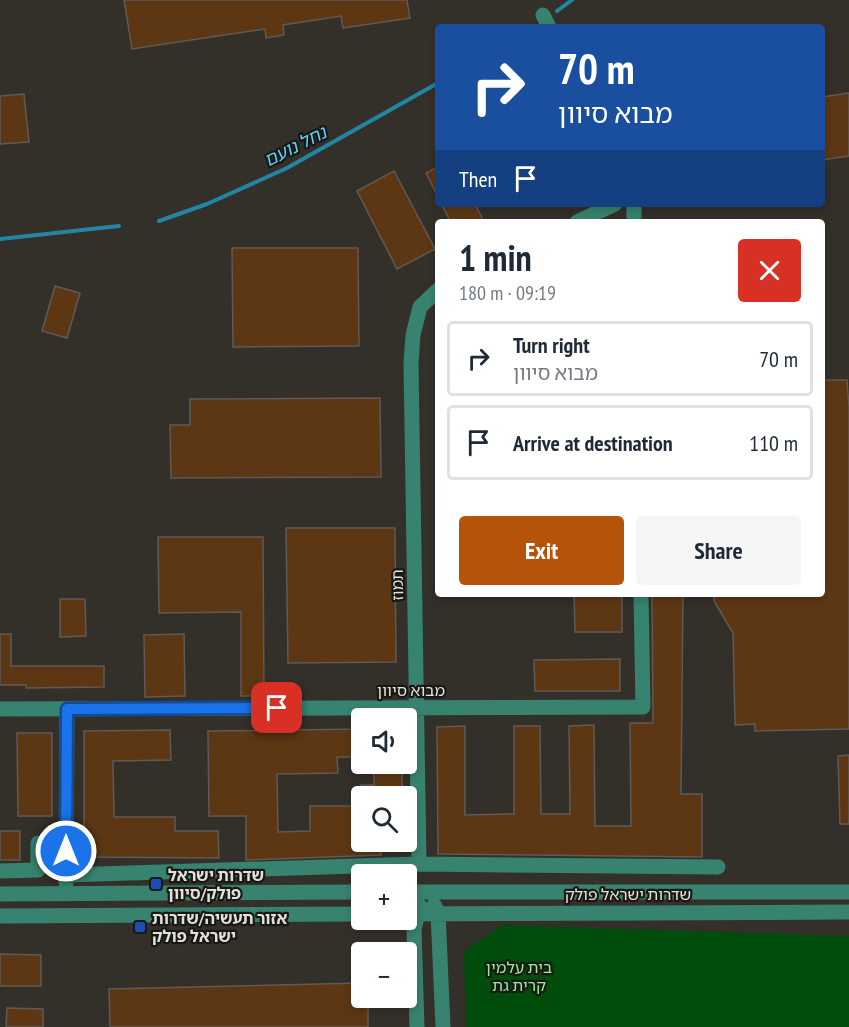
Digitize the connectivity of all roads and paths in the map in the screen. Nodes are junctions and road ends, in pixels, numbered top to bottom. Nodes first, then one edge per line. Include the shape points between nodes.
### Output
1 (609, 207) edge
2 (583, 219) edge
3 (435, 293) edge
4 (641, 597) edge
5 (351, 708) edge
6 (417, 708) junction
7 (0, 709) edge
8 (67, 709) junction
9 (38, 843) dead end
10 (420, 864) junction
11 (718, 867) dead end
12 (0, 871) edge
13 (66, 874) junction
14 (351, 892) edge
15 (417, 892) edge
16 (426, 892) junction
17 (849, 892) edge
18 (66, 893) junction
19 (0, 894) edge
20 (417, 905) edge
21 (438, 912) junction
22 (457, 912) junction
23 (849, 912) edge
24 (66, 914) junction
25 (351, 914) edge
26 (417, 914) edge
27 (0, 916) edge
28 (439, 928) junction
29 (412, 930) edge
30 (417, 1027) edge
31 (443, 1027) edge

1 - 2 street
3 - 6 street, תמוז via 420,307 411,363
4 - 6 street, מבוא סיוון via 643,707
5 - 8 street, מבוא סיוון
6 - 10 street, תמוז
7 - 8 street, מבוא סיוון
8 - 13 street
9 - 12 street via 38,870
10 - 11 street
10 - 13 street
13 - 18 street
14 - 18 street
15 - 16 street, שדרות ישראל פולק
16 - 17 street, שדרות ישראל פולק
16 - 20 street
16 - 21 street
18 - 19 street
18 - 24 street
21 - 22 street, שדרות ישראל פולק
21 - 26 street, שדרות ישראל פולק
21 - 28 street
22 - 23 street, שדרות ישראל פולק
22 - 28 street
24 - 25 street
24 - 27 street
28 - 31 street
29 - 30 street

